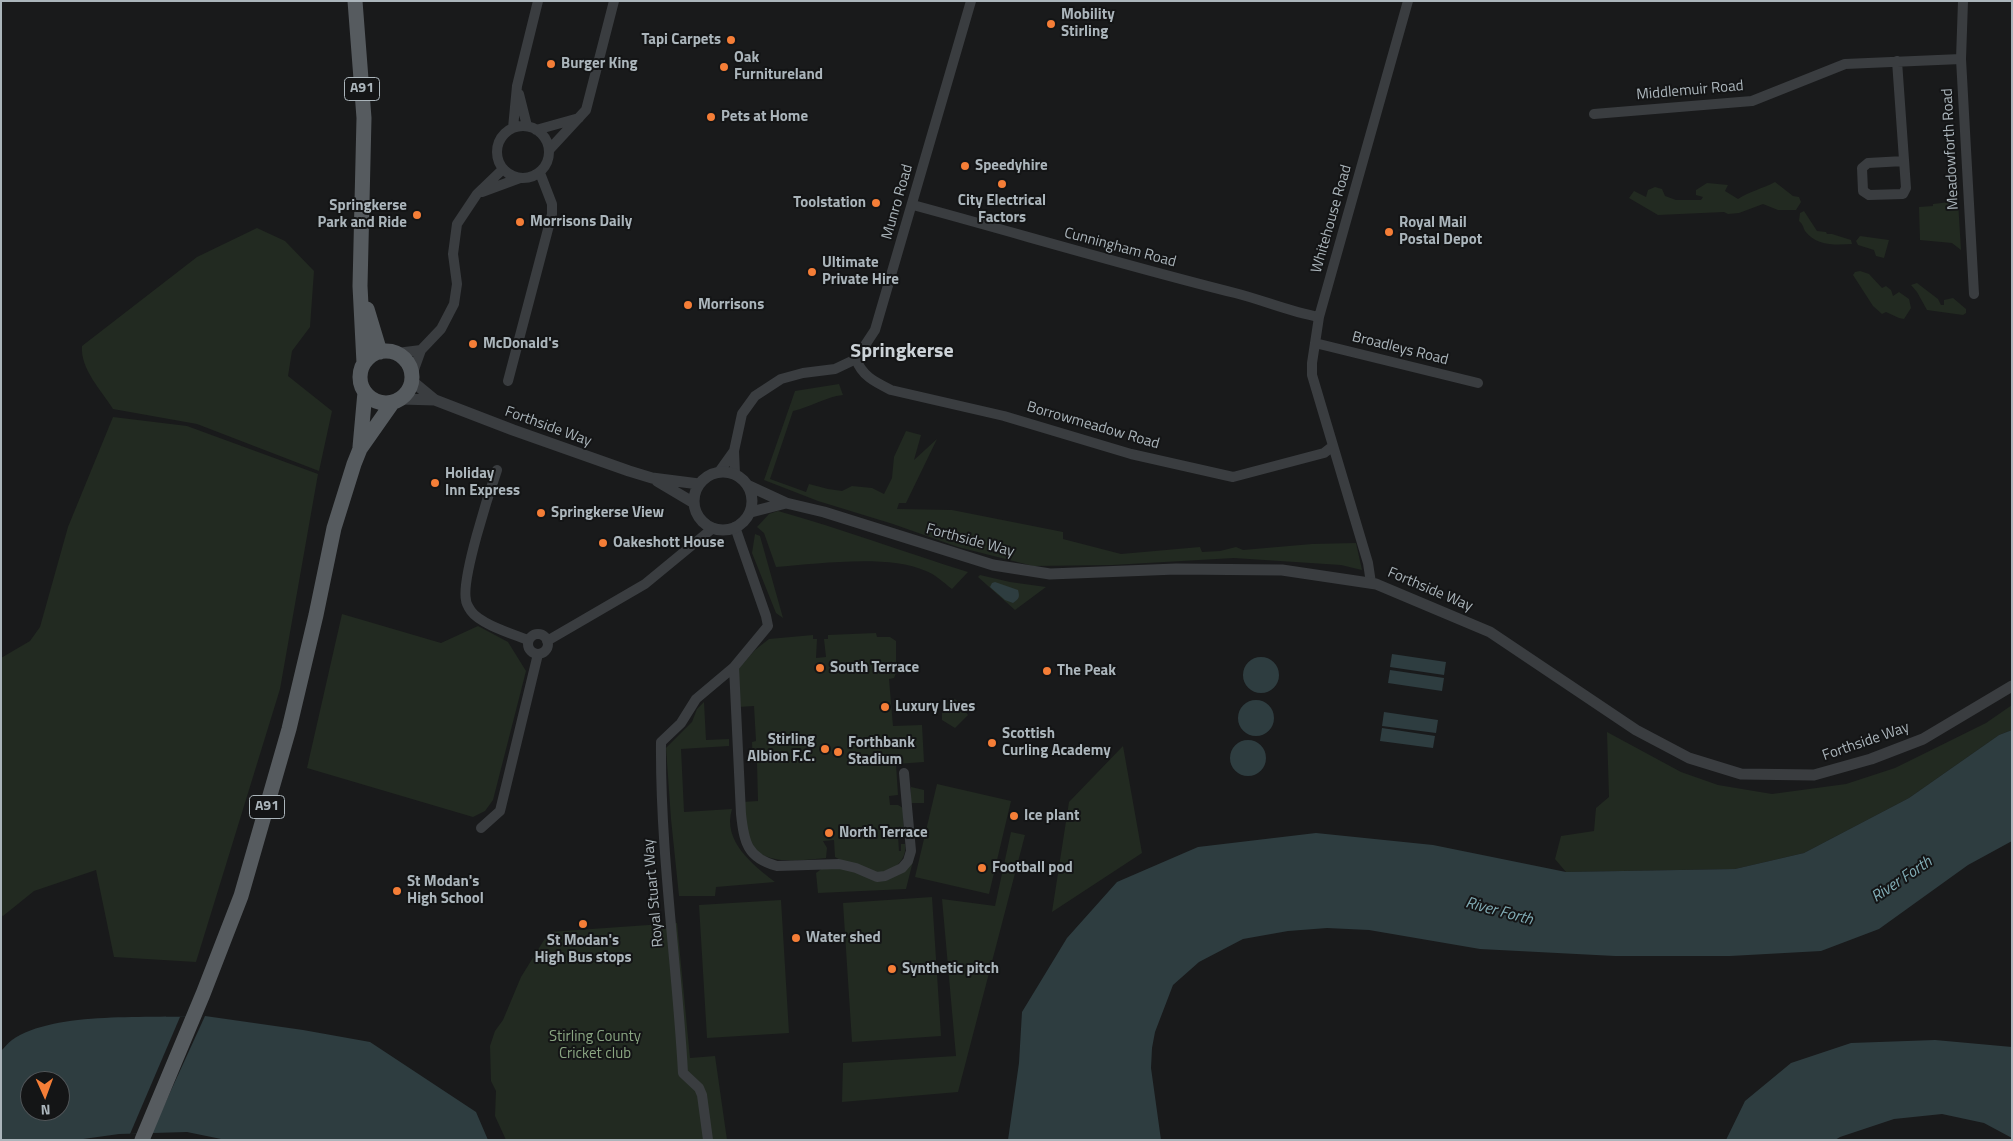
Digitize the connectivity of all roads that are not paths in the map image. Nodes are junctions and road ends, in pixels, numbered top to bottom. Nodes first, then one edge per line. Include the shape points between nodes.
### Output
1 (355, 1) edge
2 (538, 1) edge
3 (614, 1) edge
4 (971, 1) edge
5 (1408, 1) edge
6 (1963, 1) edge
7 (1961, 59) junction
8 (1897, 61) junction
9 (516, 86) junction
10 (1594, 114) dead end
11 (580, 118) junction
12 (513, 128) junction
13 (532, 128) junction
14 (549, 150) junction
15 (1904, 161) junction
16 (503, 169) junction
17 (540, 173) junction
18 (520, 178) junction
19 (477, 194) junction
20 (913, 205) junction
21 (360, 286) junction
22 (1974, 294) dead end
23 (1319, 317) junction
24 (1315, 343) junction
25 (421, 350) junction
26 (380, 352) junction
27 (397, 353) junction
28 (856, 359) junction
29 (364, 363) junction
30 (412, 378) junction
31 (508, 381) dead end
32 (1478, 384) dead end
33 (365, 392) junction
34 (435, 400) junction
35 (397, 401) junction
36 (1333, 446) junction
37 (360, 448) junction
38 (734, 451) junction
39 (497, 470) dead end
40 (719, 472) junction
41 (735, 474) junction
42 (652, 478) junction
43 (699, 484) junction
44 (748, 485) junction
45 (694, 503) junction
46 (786, 503) junction
47 (751, 512) junction
48 (735, 527) junction
49 (713, 528) junction
50 (1371, 583) junction
51 (528, 640) junction
52 (547, 641) junction
53 (538, 654) junction
54 (734, 666) junction
55 (2012, 686) edge
56 (904, 773) dead end
57 (481, 828) dead end
58 (142, 1140) edge
59 (708, 1140) edge

1 - 21 main road, A91 via 364,118
2 - 9 street
3 - 11 street via 586,110
4 - 20 street, Munro Road
5 - 23 street, Whitehouse Road
6 - 7 street, Meadowforth Road
7 - 8 street, Middlemuir Road
7 - 22 street, Meadowforth Road
8 - 10 street, Middlemuir Road via 1845,64 1752,101
8 - 15 street
9 - 12 street
9 - 13 street
11 - 13 street
11 - 14 street
12 - 13 street
12 - 16 street via 501,139 497,149
13 - 14 street via 547,142
14 - 17 street
15 - 15 street via 1903,194 1869,195 1864,191 1862,168 1868,163
16 - 18 street
16 - 19 street
17 - 18 street
17 - 31 street via 552,204 552,214
18 - 19 street
19 - 25 street via 457,224 453,254 457,284 454,304 441,329
20 - 23 street, Cunningham Road
20 - 28 street, Munro Road via 876,330
21 - 26 main road, A91
21 - 29 main road, A91
23 - 24 street, Whitehouse Road
24 - 32 street, Broadleys Road
24 - 36 street, Whitehouse Road via 1312,375
25 - 27 street
25 - 30 street
26 - 27 main road
26 - 29 main road
27 - 30 main road via 407,362
28 - 36 street, Borrowmeadow Road via 860,370 891,390 1004,416 1131,454 1233,477 1324,453
28 - 38 street via 835,369 781,379 755,396 742,414
29 - 33 main road, A91 via 360,376
30 - 34 street, Forthside Way
30 - 35 main road, A91 via 408,391
33 - 35 main road via 377,402
33 - 37 main road, A91
34 - 35 street, Forthside Way
34 - 42 street, Forthside Way
35 - 37 main road, A91
36 - 50 street, Whitehouse Road
37 - 58 main road, A91 via 334,528 292,720 241,896
38 - 40 street
38 - 41 street
39 - 51 street via 466,582 466,600 471,612
40 - 41 street
40 - 43 street
41 - 44 street
42 - 43 street, Forthside Way
42 - 45 street, Forthside Way
43 - 45 street
44 - 46 street, Forthside Way
44 - 47 street via 752,494
45 - 49 street via 700,519
46 - 47 street, Forthside Way
46 - 50 street, Forthside Way via 973,560 1050,574 1176,569 1282,570
47 - 48 street
48 - 49 street
48 - 54 street, Royal Stuart Way via 768,626
49 - 52 street via 645,584
50 - 55 street, Forthside Way via 1490,632 1636,730 1690,758 1740,774 1814,775 1871,759 1923,739
51 - 52 street via 538,634
51 - 53 street via 530,650
52 - 53 street via 546,649
53 - 57 street via 500,811
54 - 56 street via 744,838 749,848 768,863 778,866 839,864 877,877 902,868 911,851
54 - 59 street, Royal Stuart Way via 696,699 681,723 661,742 666,867 684,1073 702,1095

